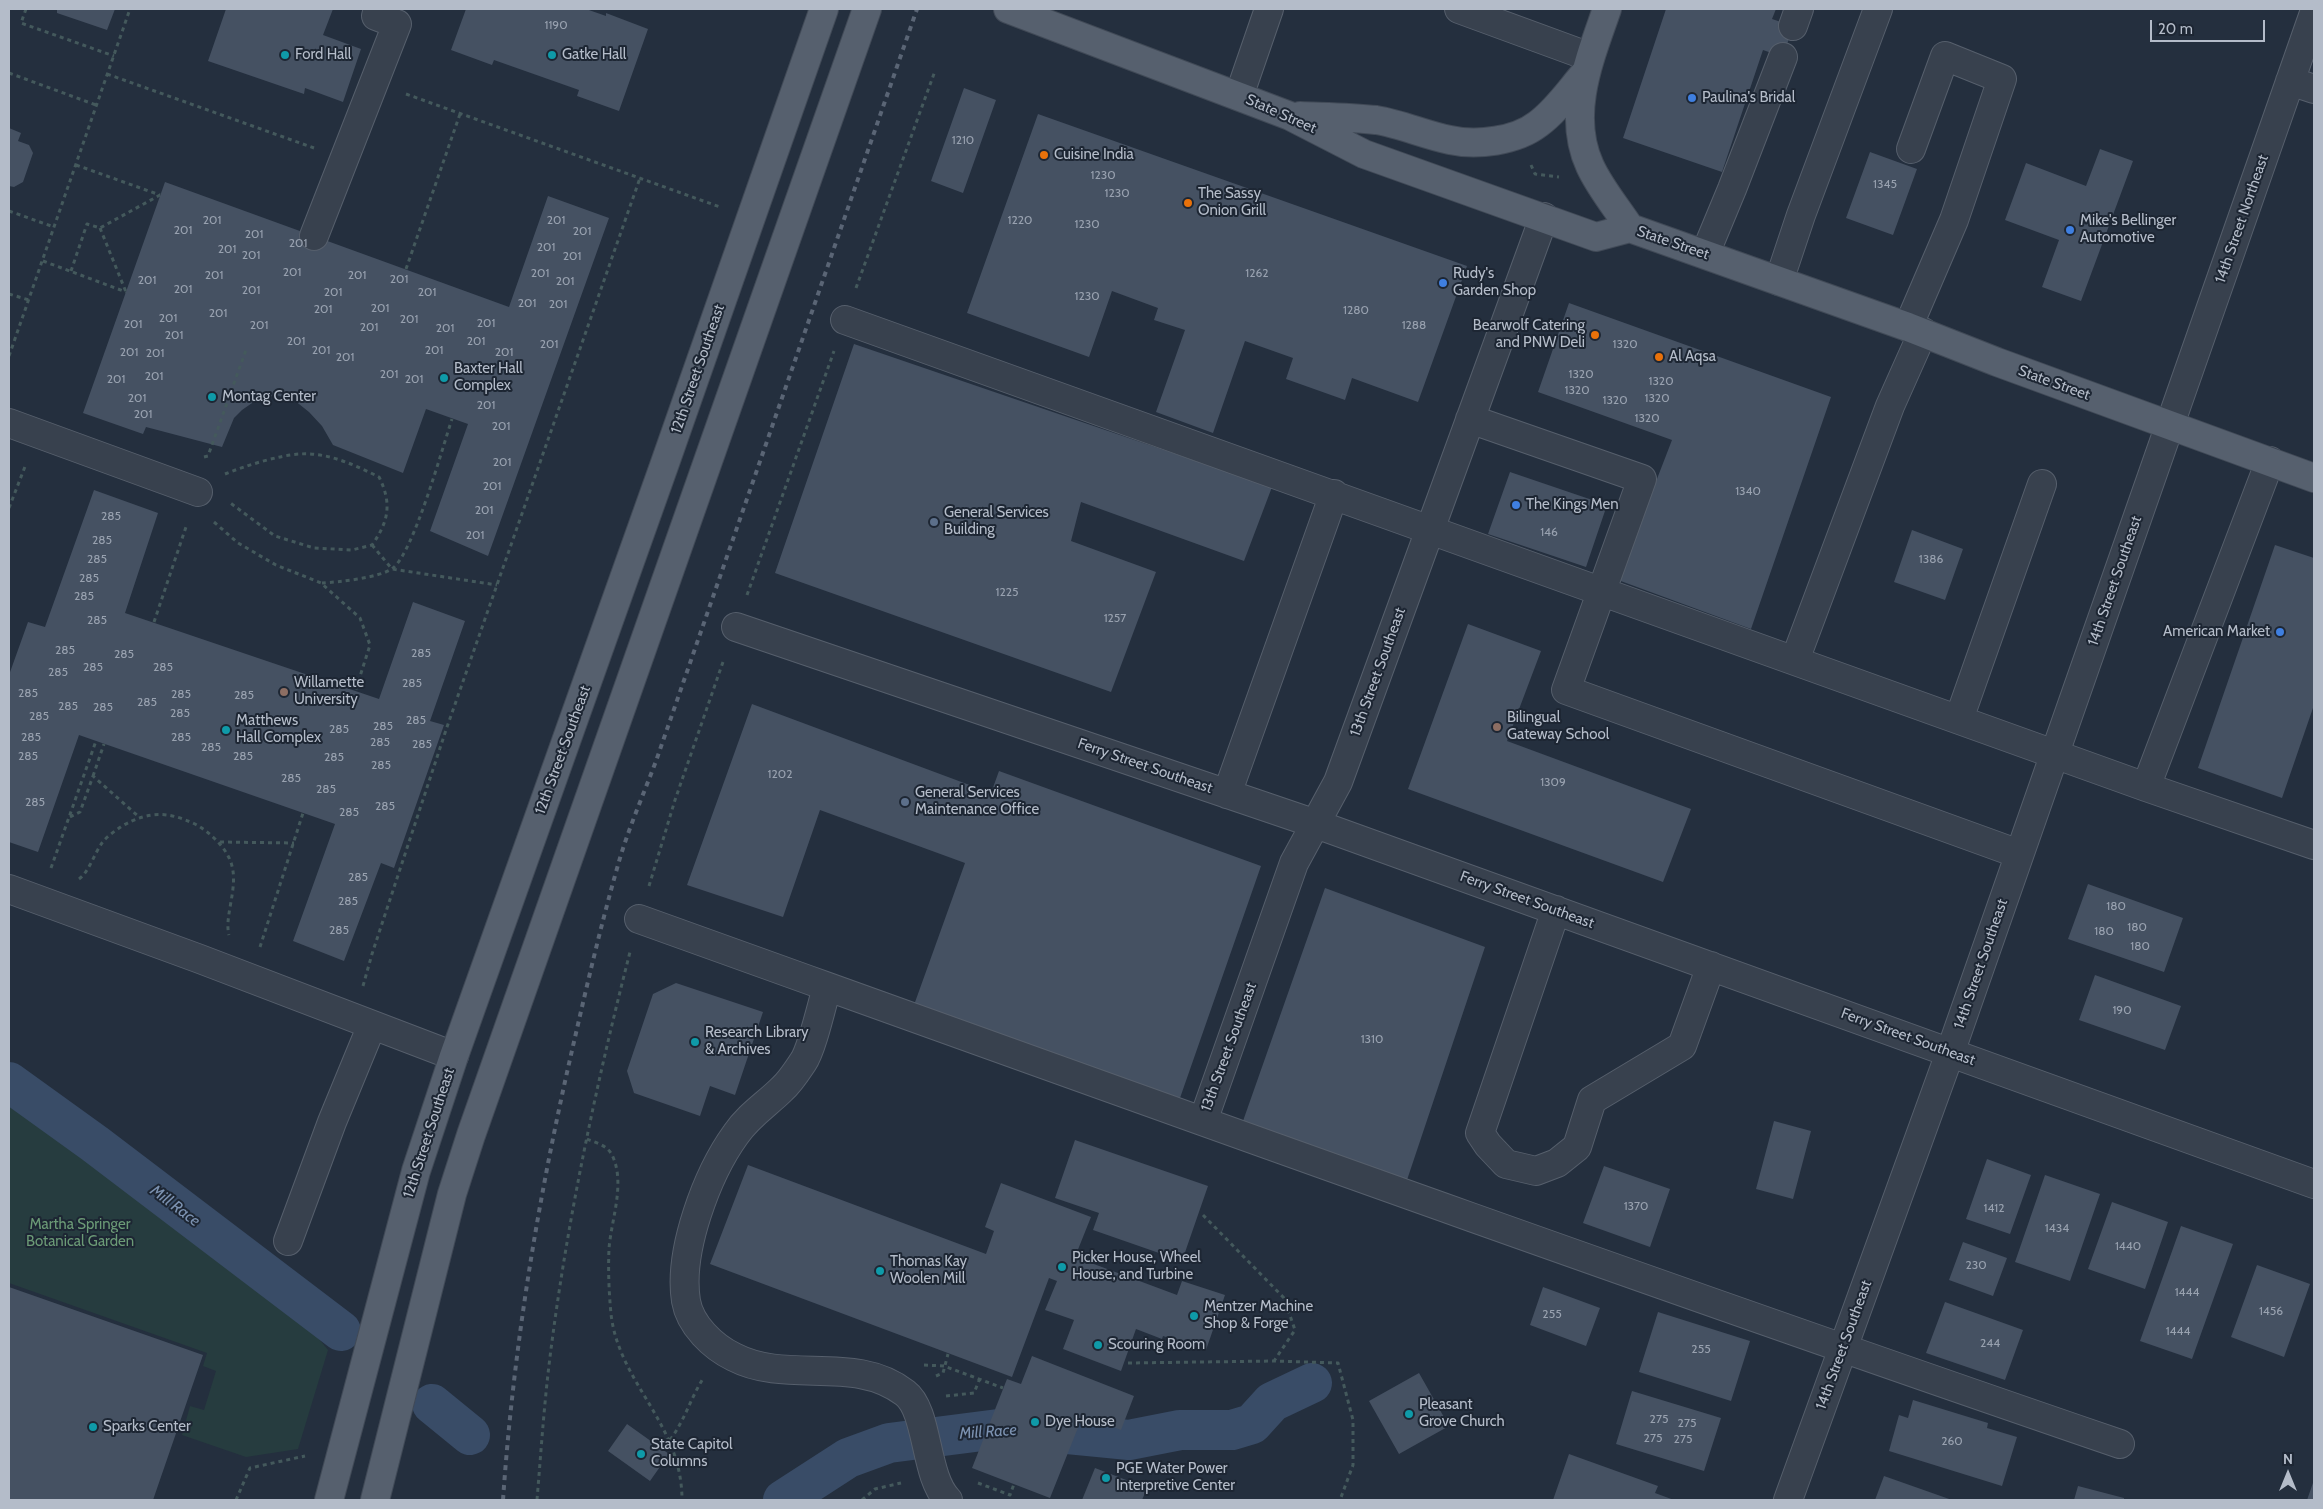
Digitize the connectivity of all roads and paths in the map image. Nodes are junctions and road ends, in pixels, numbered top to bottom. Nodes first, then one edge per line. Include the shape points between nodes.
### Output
1 (26, 9) edge
2 (130, 9) edge
3 (378, 9) edge
4 (824, 9) edge
5 (867, 9) edge
6 (1008, 9) edge
7 (1269, 9) edge
8 (1459, 9) edge
9 (1607, 9) edge
10 (1878, 9) edge
11 (2314, 13) edge
12 (114, 56) junction
13 (1783, 57) dead end
14 (1587, 65) junction
15 (935, 71) dead end
16 (9, 72) edge
17 (107, 74) junction
18 (374, 82) junction
19 (2302, 85) edge
20 (1239, 96) junction
21 (96, 105) junction
22 (460, 114) junction
23 (1290, 116) junction
24 (1911, 149) dead end
25 (345, 159) junction
26 (1528, 160) dead end
27 (76, 165) junction
28 (640, 178) junction
29 (1563, 178) dead end
30 (721, 207) dead end
31 (9, 211) edge
32 (1544, 217) junction
33 (54, 227) junction
34 (100, 228) junction
35 (1630, 228) junction
36 (314, 236) dead end
37 (1705, 254) junction
38 (43, 260) junction
39 (406, 270) dead end
40 (71, 271) junction
41 (1779, 281) junction
42 (9, 294) edge
43 (29, 300) junction
44 (845, 320) junction
45 (1916, 330) junction
46 (247, 347) dead end
47 (9, 356) edge
48 (452, 419) dead end
49 (1470, 419) junction
50 (9, 423) edge
51 (2169, 425) junction
52 (199, 459) dead end
53 (2270, 461) junction
54 (244, 466) dead end
55 (2314, 478) edge
56 (2042, 484) dead end
57 (198, 492) junction
58 (1334, 494) junction
59 (1430, 529) junction
60 (372, 545) junction
61 (392, 569) junction
62 (321, 584) junction
63 (497, 585) junction
64 (1602, 590) junction
65 (154, 622) dead end
66 (736, 627) junction
67 (1795, 660) junction
68 (355, 692) dead end
69 (1959, 719) junction
70 (96, 740) dead end
71 (104, 744) dead end
72 (2055, 753) junction
73 (93, 776) junction
74 (2146, 787) junction
75 (1228, 794) junction
76 (303, 813) dead end
77 (69, 817) junction
78 (139, 817) junction
79 (1316, 824) junction
80 (219, 842) junction
81 (294, 843) junction
82 (2314, 845) edge
83 (2020, 854) junction
84 (50, 874) dead end
85 (73, 884) dead end
86 (9, 889) edge
87 (1556, 910) junction
88 (639, 918) junction
89 (231, 938) dead end
90 (260, 948) dead end
91 (1711, 966) junction
92 (827, 986) junction
93 (361, 995) dead end
94 (372, 1025) junction
95 (1950, 1053) junction
96 (454, 1056) junction
97 (1203, 1121) junction
98 (587, 1139) junction
99 (2314, 1184) edge
100 (1203, 1215) dead end
101 (288, 1242) dead end
102 (721, 1349) junction
103 (1843, 1349) junction
104 (948, 1354) dead end
105 (1274, 1361) junction
106 (1128, 1363) dead end
107 (921, 1365) dead end
108 (944, 1366) junction
109 (930, 1378) dead end
110 (980, 1378) junction
111 (1004, 1388) dead end
112 (928, 1405) junction
113 (670, 1440) junction
114 (2120, 1444) dead end
115 (308, 1456) dead end
116 (931, 1464) junction
117 (236, 1500) edge
118 (329, 1500) edge
119 (375, 1500) edge
120 (537, 1500) edge
121 (682, 1500) edge
122 (862, 1500) edge
123 (948, 1500) edge
124 (1340, 1500) edge
125 (1788, 1500) edge

1 - 12 path via 21,23
2 - 12 path
3 - 18 street via 376,16 397,24
4 - 96 main road, 12th Street Southeast
5 - 119 main road via 471,1135 452,1194
6 - 20 main road, State Street
7 - 20 street
8 - 14 street
9 - 14 main road
10 - 41 street
11 - 19 street, 14th Street Northeast
12 - 17 path
13 - 37 street
14 - 23 main road via 1552,112 1538,124 1496,140 1452,140 1377,120
14 - 35 main road via 1580,112 1587,158
15 - 44 path
16 - 21 path
17 - 21 path
17 - 25 path
18 - 22 path
18 - 25 street
19 - 51 street, 14th Street Northeast
20 - 23 main road, State Street
21 - 27 path
22 - 28 path
22 - 39 path
23 - 32 main road, State Street via 1364,154
24 - 45 street via 1944,56 2002,79
25 - 36 street
26 - 29 path via 1535,174
27 - 33 path
27 - 34 path via 160,195
28 - 30 path
28 - 63 path
31 - 33 path
32 - 35 main road, State Street via 1596,237
32 - 49 street, 13th Street Southeast
33 - 38 path
34 - 40 path via 87,224
34 - 40 path via 126,292
35 - 37 main road, State Street
37 - 41 main road, State Street
38 - 40 path
38 - 43 path
41 - 45 main road, State Street
42 - 43 path
43 - 47 path
44 - 58 street
44 - 66 path
45 - 51 main road, State Street
45 - 67 street
46 - 52 path via 208,456
48 - 61 path via 408,548
49 - 59 street, 13th Street Southeast
49 - 64 street via 1642,479
50 - 57 street
51 - 53 main road, State Street
51 - 72 street, 14th Street Southeast
53 - 55 main road, State Street
53 - 74 street
54 - 60 path via 300,454 334,458 378,477 386,492 387,512 382,530
56 - 69 street
57 - 60 path via 230,503 275,536 306,546 352,550
57 - 62 path via 208,516 238,543 276,565
57 - 65 path
58 - 59 street
58 - 75 street
59 - 64 street
59 - 79 street, 13th Street Southeast via 1338,782
60 - 61 path
61 - 62 path via 357,580
61 - 63 path
62 - 68 path via 360,618 370,644
63 - 93 path via 444,736
64 - 67 street
64 - 83 street via 1566,690
66 - 75 street, Ferry Street Southeast
66 - 88 path via 675,800
67 - 69 street
69 - 72 street
70 - 77 path
71 - 73 path
72 - 74 street
72 - 83 street, 14th Street Southeast
73 - 77 path via 80,812
73 - 78 path
74 - 82 street
75 - 79 street, Ferry Street Southeast
76 - 81 path
77 - 84 path
78 - 80 path via 166,814 181,817 201,827
78 - 85 path via 103,841 83,876
79 - 87 street, Ferry Street Southeast
79 - 97 street, 13th Street Southeast via 1294,863
80 - 81 path
80 - 89 path via 232,864 234,888 228,932
81 - 90 path
83 - 95 street, 14th Street Southeast
86 - 94 street
87 - 91 street, Ferry Street Southeast
87 - 91 street via 1480,1133 1506,1164 1536,1171 1557,1163 1576,1147 1592,1100 1682,1046
88 - 92 street
88 - 98 path
91 - 95 street, Ferry Street Southeast
92 - 97 street
92 - 102 street via 805,1060 784,1088 756,1110 736,1133 705,1191 692,1236 686,1273 686,1302 694,1322
94 - 96 street
94 - 101 street
95 - 99 street, Ferry Street Southeast
95 - 103 street, 14th Street Southeast
96 - 118 main road, 12th Street Southeast via 416,1171
97 - 103 street
98 - 113 path via 604,1146 612,1154 616,1167 616,1201 609,1248 611,1314 616,1340 626,1364
98 - 120 path via 550,1356
100 - 105 path via 1284,1298 1295,1330
102 - 112 street via 760,1367 863,1374 890,1383
102 - 113 path
103 - 114 street
103 - 125 street, 14th Street Southeast
104 - 108 path
105 - 106 path
105 - 124 path via 1338,1363 1352,1420 1354,1465
107 - 108 path
108 - 109 path via 942,1373
108 - 110 path
110 - 111 path
110 - 112 path via 974,1393
112 - 116 street
113 - 121 path
115 - 117 path via 250,1468
116 - 122 path via 916,1479 875,1489
116 - 123 street

